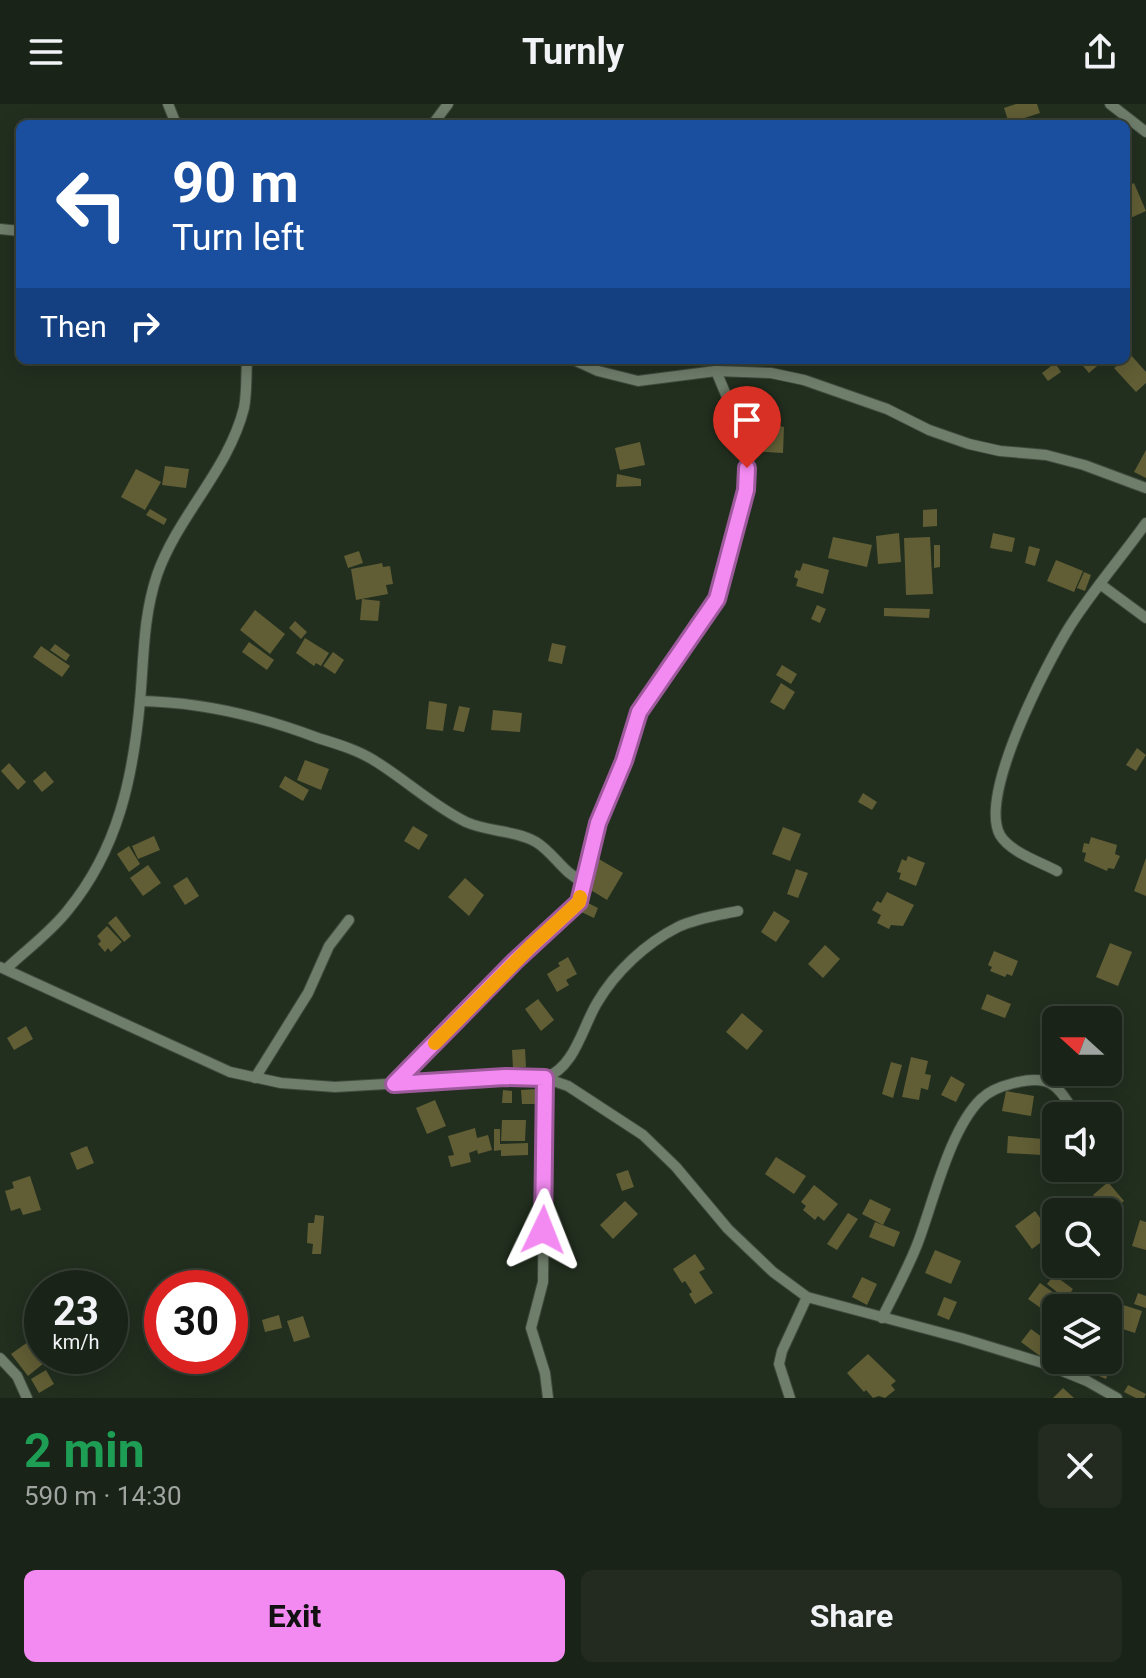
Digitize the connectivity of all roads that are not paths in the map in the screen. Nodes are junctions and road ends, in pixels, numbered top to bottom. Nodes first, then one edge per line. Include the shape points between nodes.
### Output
1 (1110, 104) edge
2 (1146, 132) edge
3 (247, 364) edge
4 (583, 364) edge
5 (716, 371) junction
6 (1146, 488) edge
7 (1146, 523) edge
8 (1100, 584) junction
9 (1146, 618) edge
10 (140, 701) junction
11 (1057, 871) dead end
12 (582, 881) junction
13 (738, 911) dead end
14 (349, 920) dead end
15 (3, 968) edge
16 (255, 1078) junction
17 (545, 1078) junction
18 (394, 1084) junction
19 (1069, 1102) edge
20 (807, 1297) junction
21 (882, 1318) junction
22 (0, 1358) edge
23 (27, 1398) edge
24 (548, 1398) edge
25 (790, 1398) edge
26 (1117, 1398) edge

1 - 2 street
3 - 10 street via 244,407 231,446 181,526 148,602
4 - 5 street via 638,381
5 - 6 street via 804,380 969,444 1046,455
5 - 12 street via 740,428 747,468 729,563 706,619 639,712
7 - 8 street
8 - 9 street
8 - 11 street via 1047,667 1013,742 998,793 1000,835
10 - 12 street via 232,711 342,746 373,760 466,822 535,841
10 - 15 street via 128,792 95,872 67,912
12 - 18 street via 579,902
13 - 17 street via 677,928 635,957 598,1001 560,1071
14 - 16 street
15 - 16 street via 230,1072
16 - 18 street via 335,1087
17 - 18 street
17 - 20 street via 568,1086 643,1135 728,1229
17 - 24 street via 543,1282 531,1328
19 - 21 street via 1062,1090 1036,1080 994,1089 980,1099 963,1123
20 - 21 street
20 - 25 street via 779,1364
21 - 26 street via 1043,1363
22 - 23 street via 17,1376

